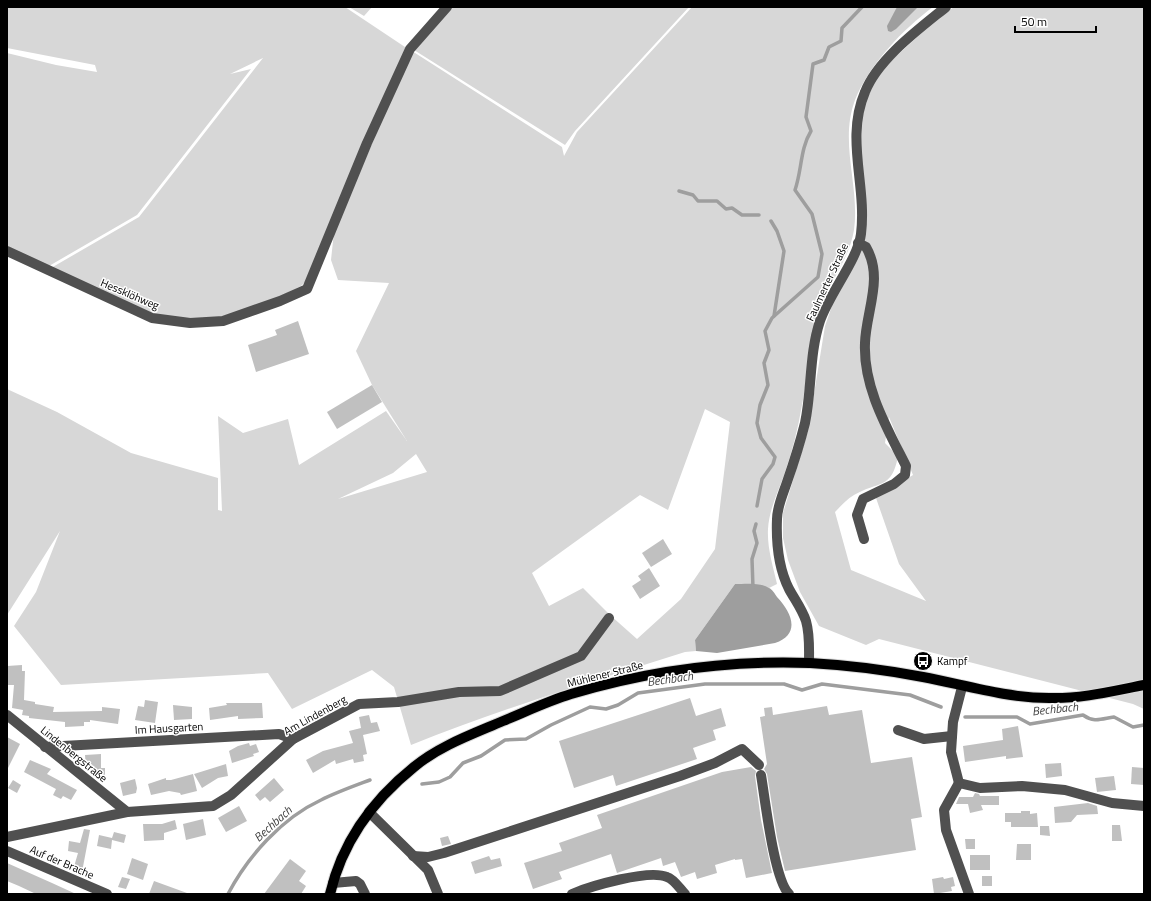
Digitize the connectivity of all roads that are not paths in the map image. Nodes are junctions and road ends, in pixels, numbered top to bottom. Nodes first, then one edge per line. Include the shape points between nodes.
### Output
1 (447, 7) edge
2 (946, 7) edge
3 (858, 243) junction
4 (7, 251) edge
5 (864, 539) dead end
6 (608, 618) dead end
7 (809, 663) junction
8 (1144, 685) edge
9 (967, 688) junction
10 (7, 715) edge
11 (898, 730) dead end
12 (952, 736) junction
13 (293, 739) junction
14 (45, 747) junction
15 (959, 783) junction
16 (1144, 806) edge
17 (126, 812) junction
18 (369, 812) junction
19 (7, 837) edge
20 (7, 851) edge
21 (414, 856) junction
22 (333, 883) junction
23 (107, 894) edge
24 (330, 894) edge
25 (365, 894) edge
26 (438, 894) edge
27 (572, 894) edge
28 (685, 894) edge
29 (789, 894) edge
30 (969, 894) edge

1 - 4 street, Hessklöhweg via 410,49 367,143 307,288 280,301 223,321 190,323 152,318
2 - 3 street, Faulmerter Straße via 918,29 881,67 870,80 865,92 857,115 856,133 862,209 861,235
3 - 5 street via 866,247 873,265 874,287 865,343 868,380 906,466 905,476 863,499 857,515
3 - 7 street, Faulmerter Straße via 820,320 814,345 805,421 777,517 780,567 805,619 809,636
6 - 13 street, Am Lindenberg via 581,656 500,691 459,692 398,702 359,704
7 - 9 main road, Mühlener Straße via 895,672
7 - 18 main road, Mühlener Straße via 757,663 688,668 568,695 452,743 415,765
8 - 9 main road, Mühlener Straße via 1084,696 1050,698
9 - 12 street via 953,722
10 - 14 street, Lindenbergstraße
11 - 12 street via 924,739
12 - 15 street via 951,752
13 - 14 street, Im Hausgarten via 279,734
13 - 17 street, Am Lindenberg via 231,795 213,806
14 - 17 street, Lindenbergstraße
15 - 16 street via 980,788 1022,786 1065,790 1112,803
15 - 30 street via 944,810 946,830
17 - 19 street, Am Lindenberg
18 - 21 street
18 - 22 main road, Mühlener Straße via 355,831
20 - 23 street, Auf der Brache
21 - 26 street via 428,870
21 - 29 street via 428,857 444,853 597,804 715,763 742,749 760,770 781,882
22 - 24 main road, Mühlener Straße
22 - 25 street via 356,881
27 - 28 street via 620,880 653,875 668,877

